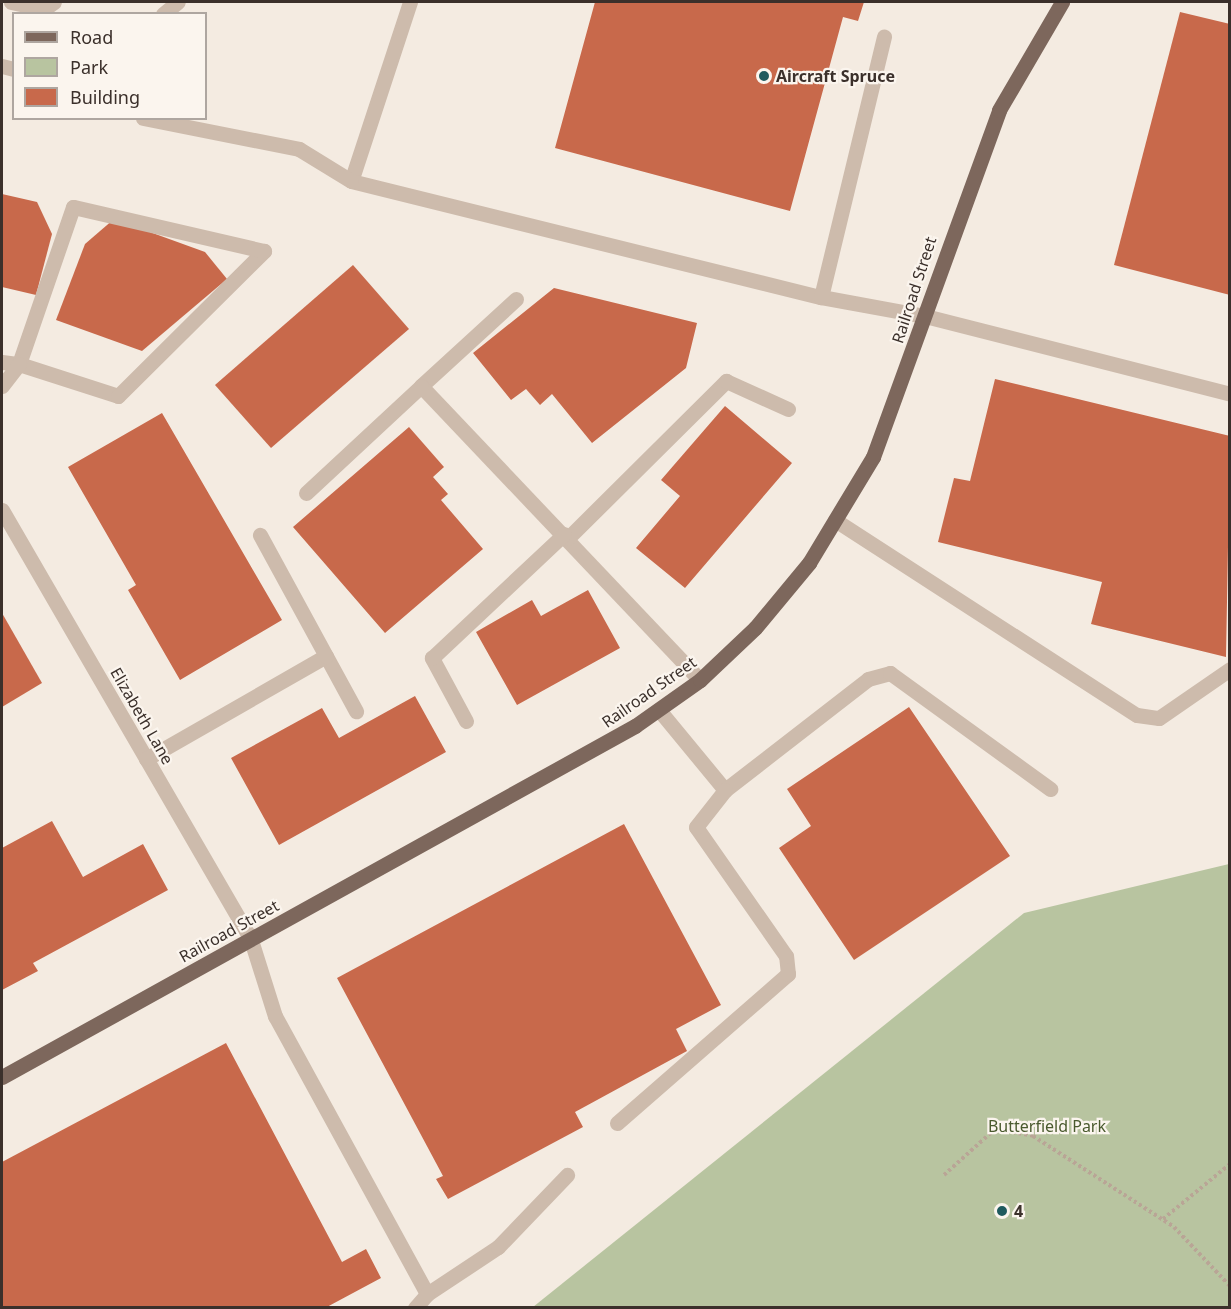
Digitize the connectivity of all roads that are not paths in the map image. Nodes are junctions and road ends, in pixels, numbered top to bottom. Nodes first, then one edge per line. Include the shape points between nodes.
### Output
1 (11, 2) edge
2 (178, 2) edge
3 (410, 2) edge
4 (1062, 2) edge
5 (49, 8) edge
6 (166, 12) edge
7 (884, 36) dead end
8 (153, 120) edge
9 (351, 181) junction
10 (821, 297) junction
11 (516, 299) dead end
12 (925, 315) junction
13 (2, 362) edge
14 (19, 364) junction
15 (2, 386) edge
16 (422, 386) junction
17 (1230, 394) edge
18 (788, 409) dead end
19 (306, 493) dead end
20 (2, 510) edge
21 (835, 520) junction
22 (260, 535) dead end
23 (566, 536) junction
24 (326, 656) junction
25 (1230, 669) edge
26 (700, 680) junction
27 (659, 710) junction
28 (356, 711) dead end
29 (466, 722) dead end
30 (146, 759) junction
31 (1050, 789) dead end
32 (725, 790) junction
33 (251, 940) junction
34 (2, 1077) edge
35 (617, 1123) dead end
36 (567, 1175) dead end
37 (427, 1294) junction
38 (415, 1308) edge

1 - 5 street
2 - 6 street
3 - 9 street
4 - 12 main road, Railroad Street via 999,110
7 - 10 street
8 - 9 street via 299,149
9 - 10 street
10 - 12 street
11 - 16 street
12 - 17 street
12 - 21 main road, Railroad Street via 873,458
13 - 14 street
14 - 14 street via 118,396 264,251 73,207
14 - 15 street
16 - 19 street
16 - 23 street
18 - 23 street via 726,381
20 - 30 street, Elizabeth Lane
21 - 25 street via 1137,715 1159,718
21 - 26 main road, Railroad Street via 809,563 755,628
22 - 24 street
23 - 26 street
23 - 29 street via 432,658
24 - 28 street
24 - 30 street
26 - 27 main road, Railroad Street
27 - 32 street
27 - 33 main road, Railroad Street via 579,760
30 - 33 street, Elizabeth Lane
31 - 32 street via 890,673 868,679
32 - 35 street via 696,827 786,956 788,974
33 - 34 main road, Railroad Street
33 - 37 street, Elizabeth Lane via 275,1016
36 - 37 street via 498,1246
37 - 38 street

